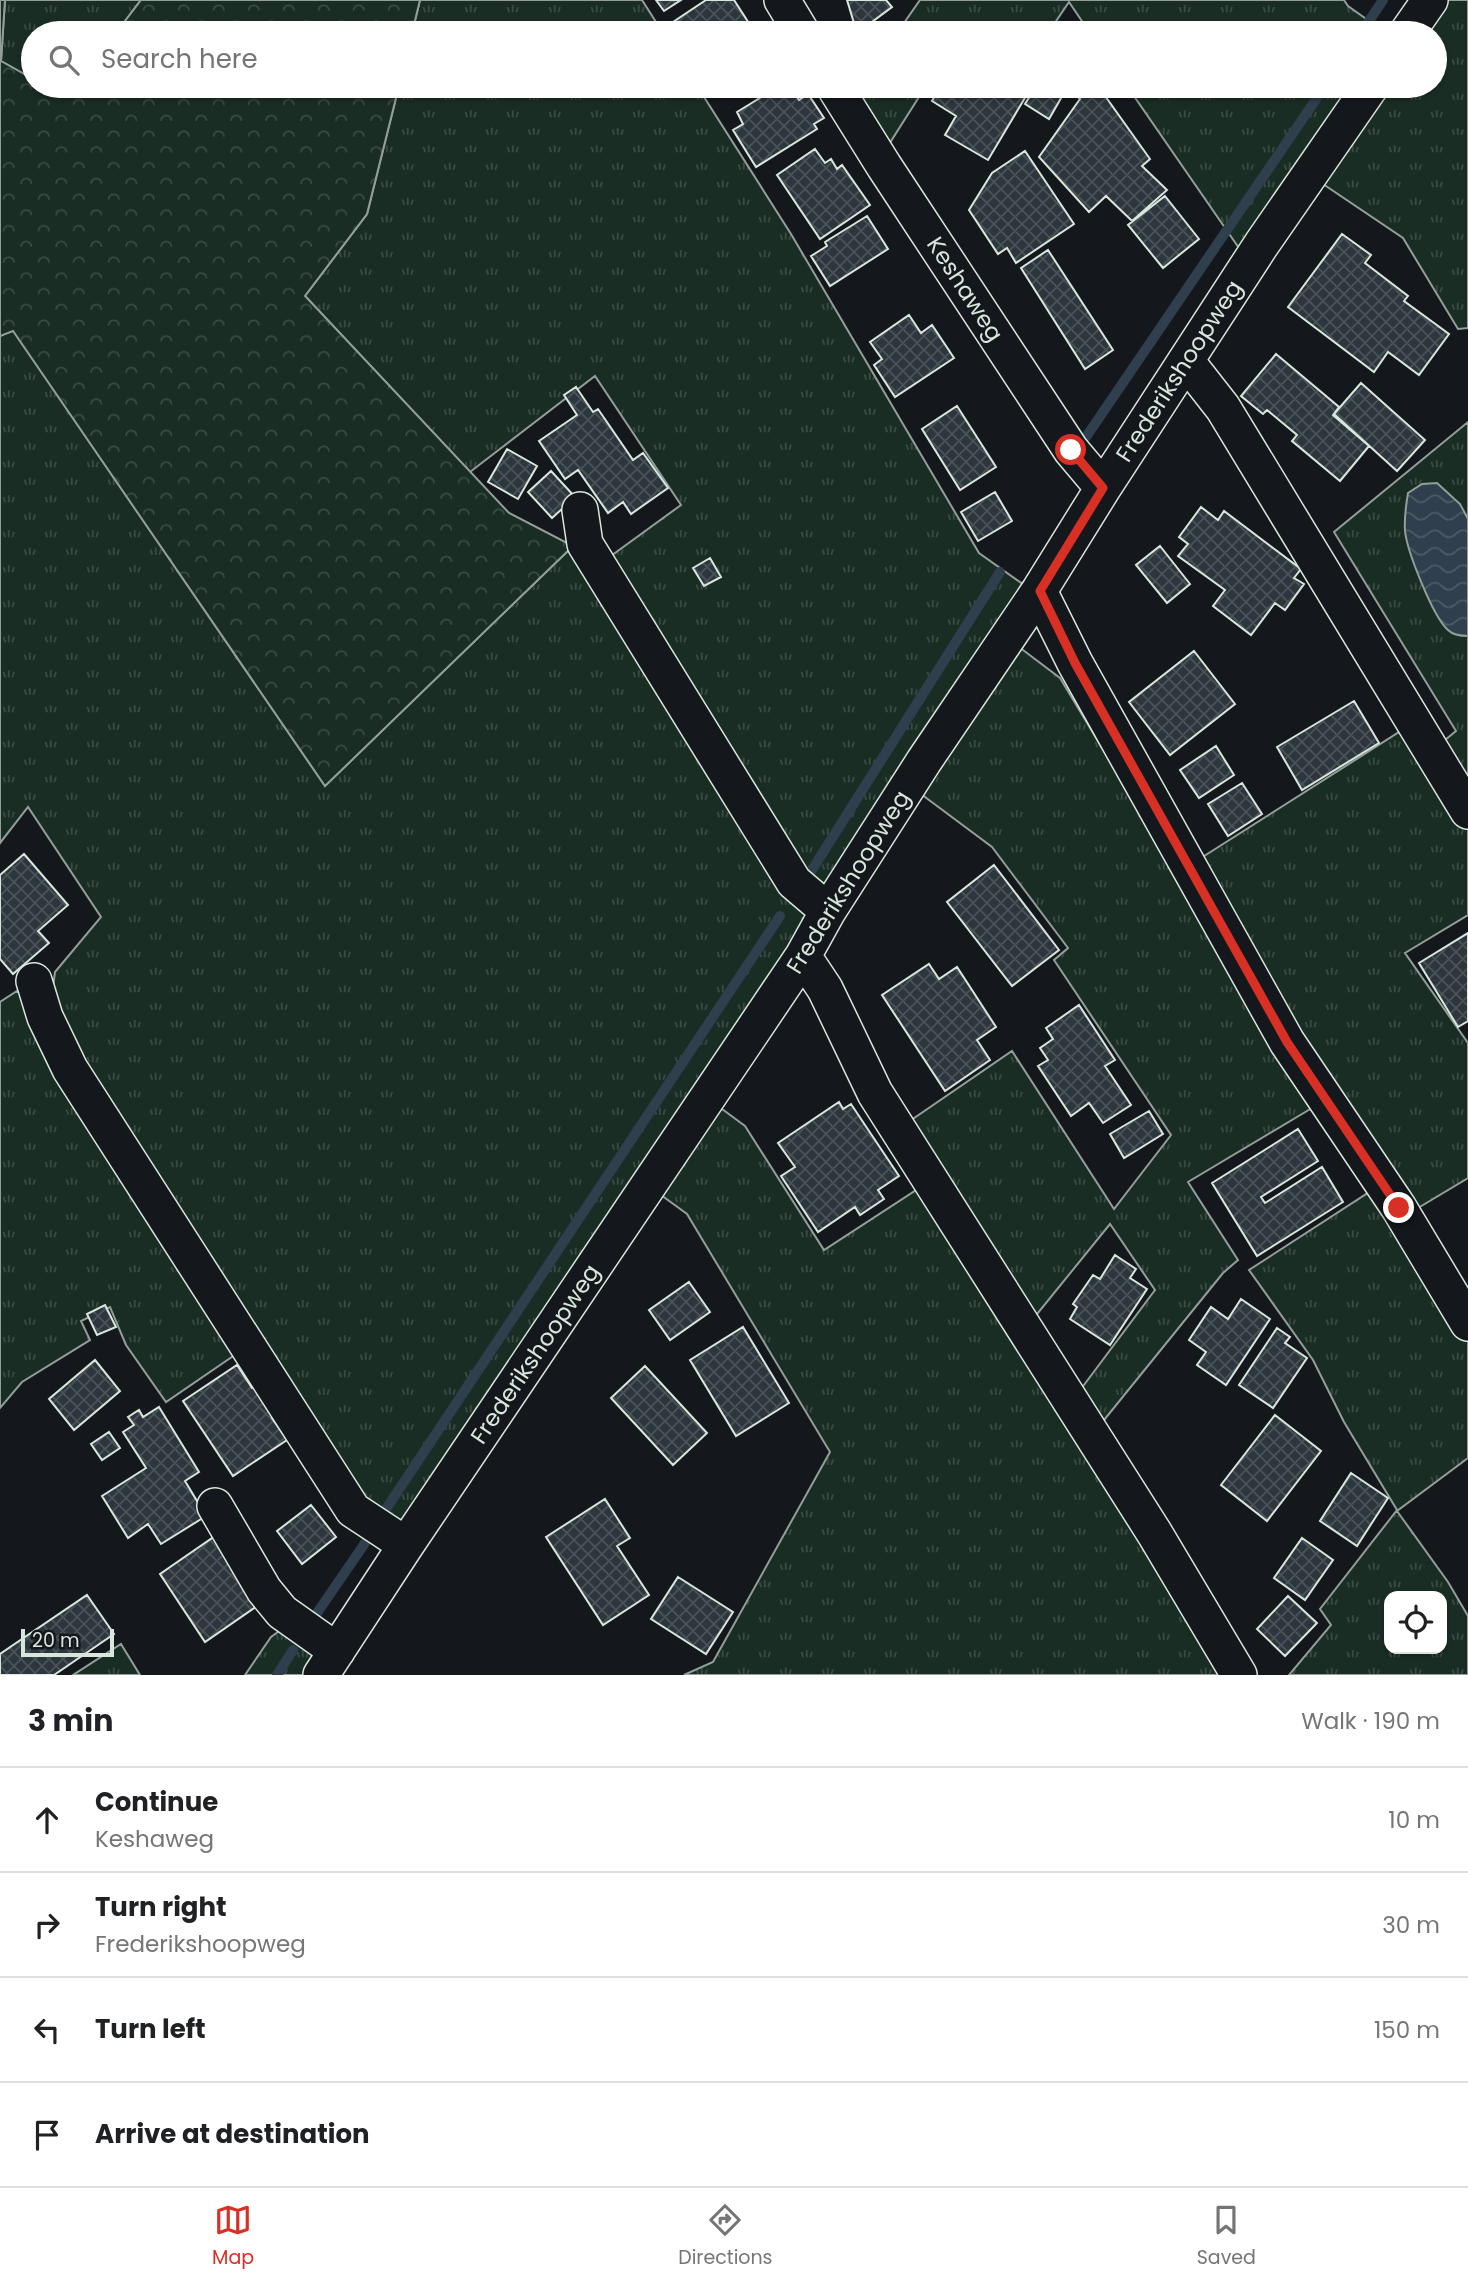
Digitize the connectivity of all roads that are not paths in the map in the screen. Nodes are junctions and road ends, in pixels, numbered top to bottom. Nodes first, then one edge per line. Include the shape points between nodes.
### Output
1 (782, 0) edge
2 (1430, 0) edge
3 (795, 21) edge
4 (1415, 21) edge
5 (842, 98) edge
6 (1363, 98) edge
7 (1187, 362) junction
8 (1103, 488) junction
9 (580, 510) dead end
10 (1040, 591) junction
11 (1468, 811) edge
12 (828, 911) junction
13 (803, 956) junction
14 (34, 981) dead end
15 (1468, 1323) edge
16 (215, 1506) dead end
17 (406, 1545) junction
18 (329, 1663) edge
19 (1239, 1675) edge

1 - 3 street
2 - 4 street
5 - 8 street, Keshaweg via 1071,450
6 - 7 street, Frederikshoopweg
7 - 8 street, Frederikshoopweg
7 - 11 street via 1223,408
8 - 10 street, Frederikshoopweg
9 - 12 street via 584,544 794,882
10 - 12 street, Frederikshoopweg
10 - 15 street via 1075,663 1287,1042 1399,1208
12 - 13 street, Frederikshoopweg
13 - 17 street, Frederikshoopweg
13 - 19 street via 825,989 875,1093 1155,1534
14 - 17 street via 71,1069 353,1510
16 - 18 street via 264,1590
17 - 18 street, Frederikshoopweg

